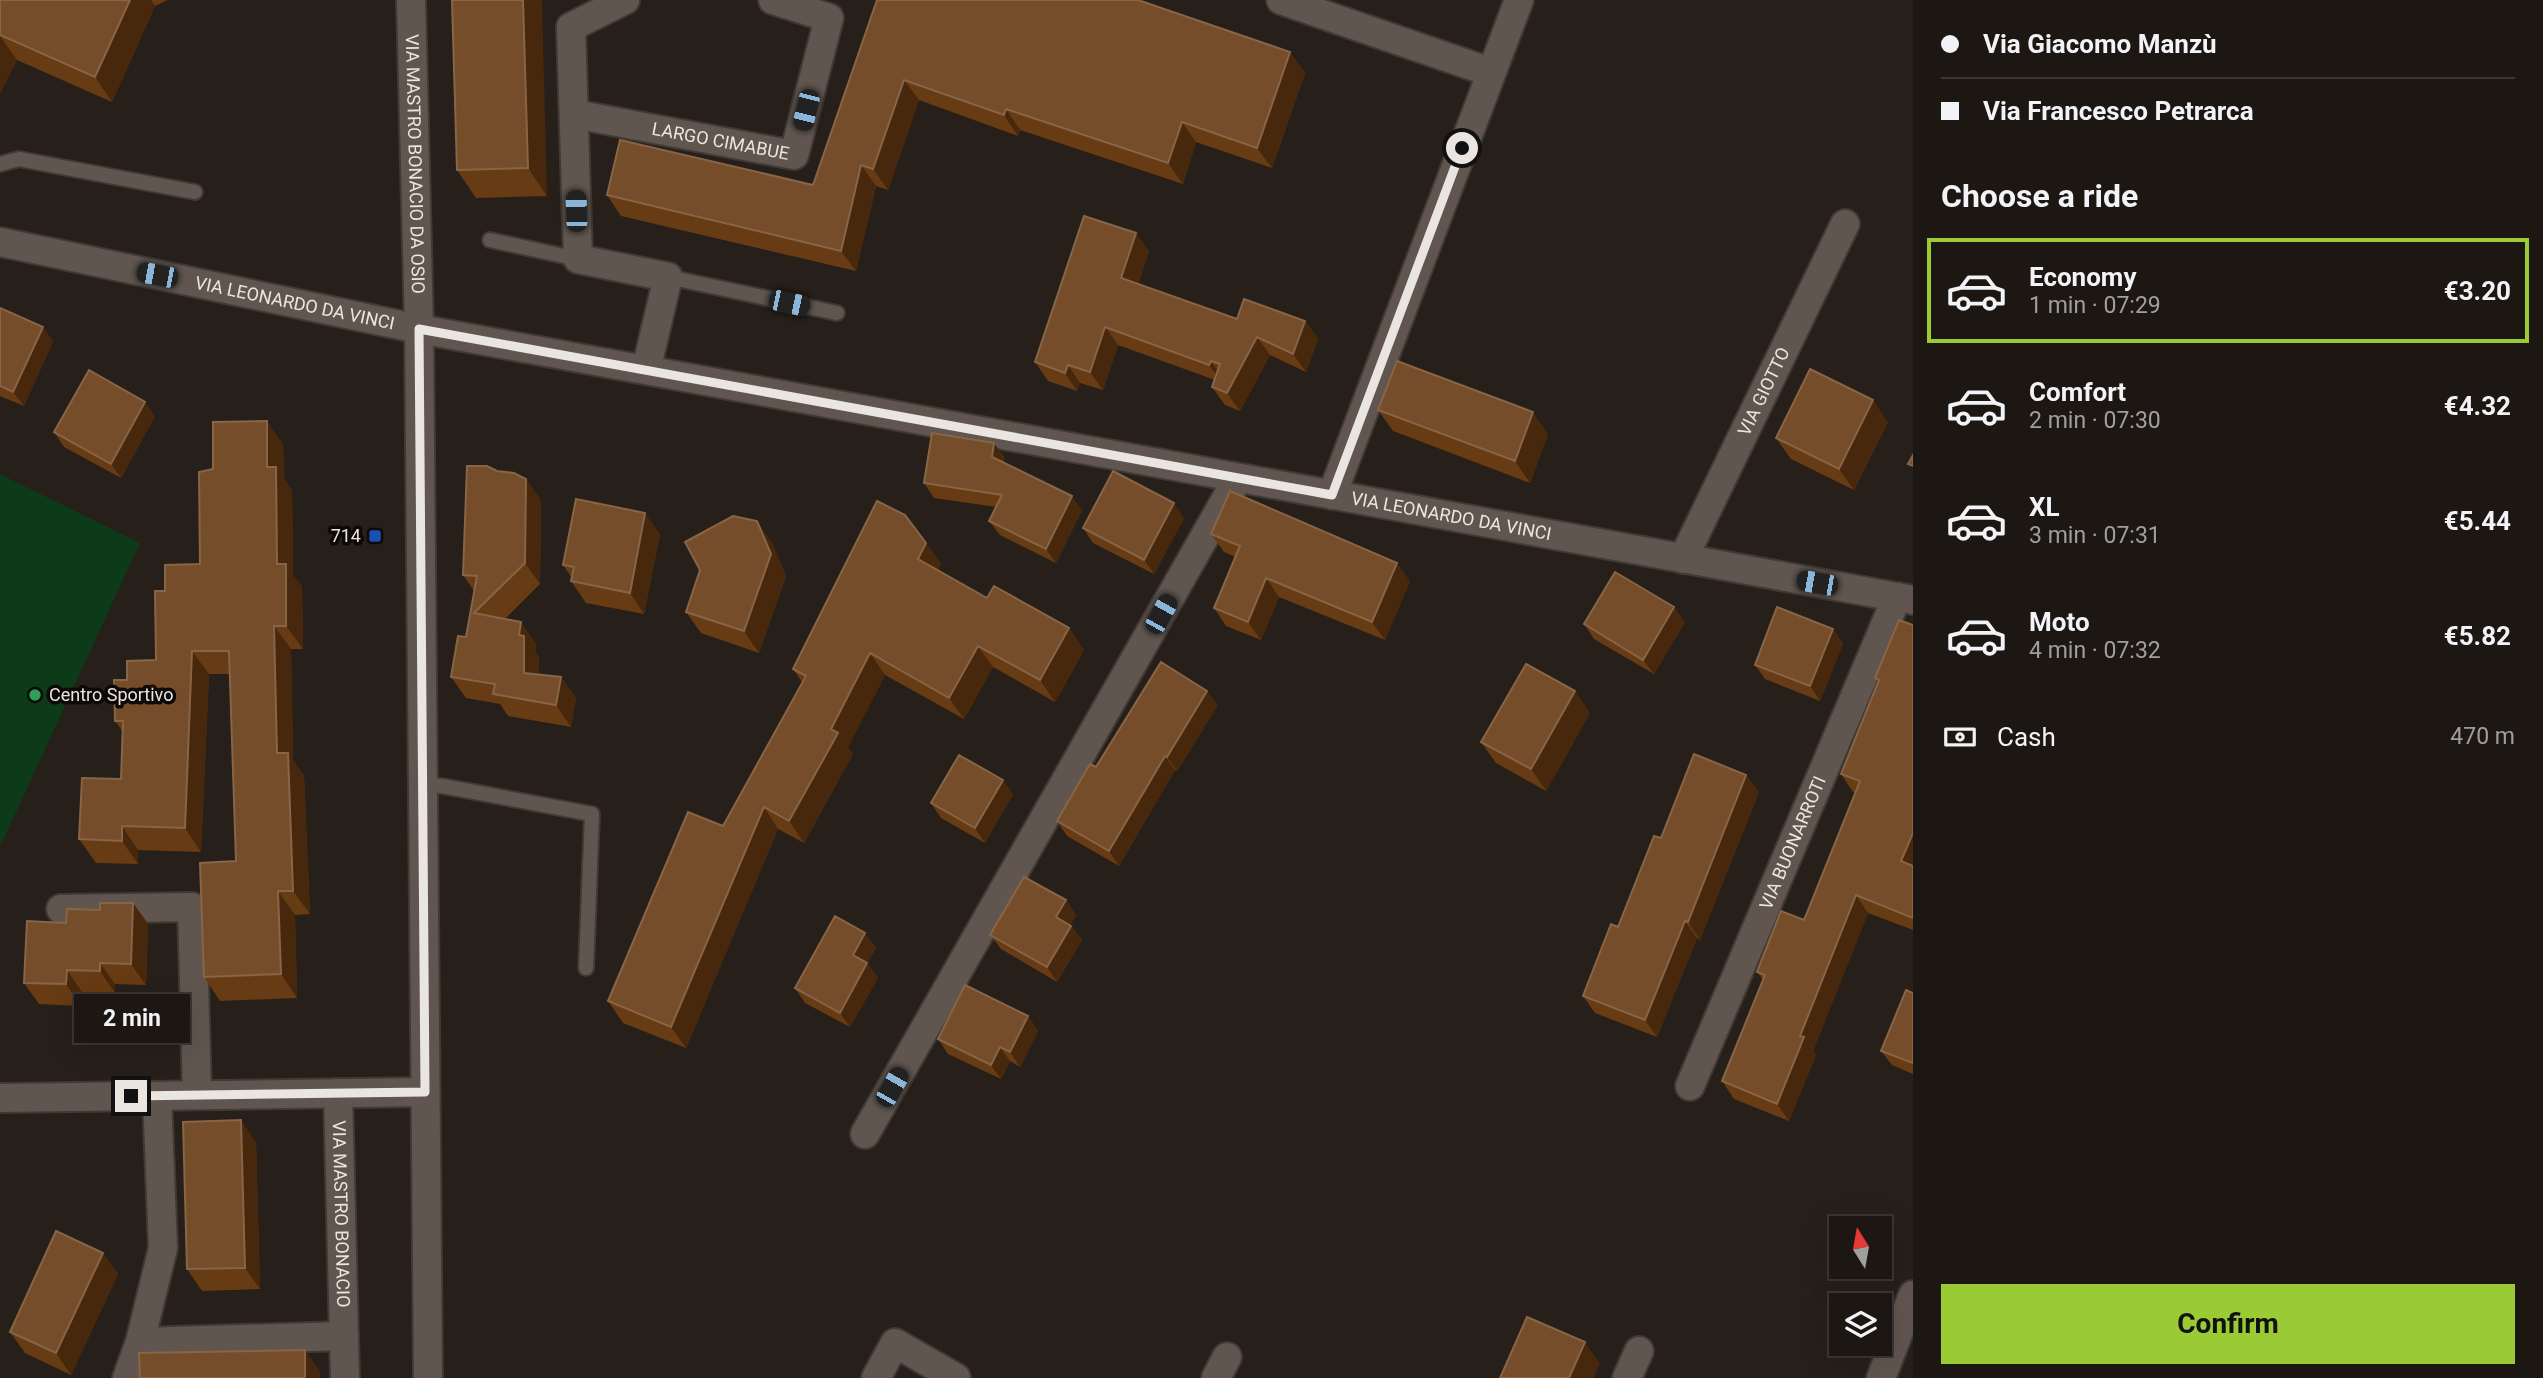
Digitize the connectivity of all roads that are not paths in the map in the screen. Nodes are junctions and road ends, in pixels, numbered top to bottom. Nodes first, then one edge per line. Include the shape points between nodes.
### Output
1 (411, 0) edge
2 (625, 0) edge
3 (773, 0) edge
4 (1281, 0) edge
5 (1519, 0) edge
6 (1490, 72) junction
7 (573, 114) junction
8 (0, 164) edge
9 (195, 192) dead end
10 (1845, 224) dead end
11 (490, 240) dead end
12 (0, 242) edge
13 (578, 258) junction
14 (668, 277) junction
15 (837, 313) dead end
16 (419, 329) junction
17 (646, 370) junction
18 (1238, 478) junction
19 (1332, 495) junction
20 (1683, 559) junction
21 (1905, 599) edge
22 (422, 785) junction
23 (61, 909) dead end
24 (586, 968) dead end
25 (1690, 1086) dead end
26 (425, 1092) junction
27 (338, 1093) junction
28 (197, 1095) junction
29 (157, 1096) junction
30 (0, 1098) edge
31 (865, 1134) dead end
32 (1913, 1295) edge
33 (344, 1336) junction
34 (140, 1342) junction
35 (1639, 1351) dead end
36 (127, 1378) edge
37 (345, 1378) edge
38 (428, 1378) edge
39 (876, 1378) edge
40 (956, 1378) edge
41 (1627, 1378) edge
42 (1881, 1378) edge

1 - 16 street, VIA MASTRO BONACIO DA OSIO
2 - 7 street via 571,27
3 - 7 street, LARGO CIMABUE via 829,18 794,155
4 - 6 street
5 - 6 street
6 - 19 street
7 - 13 street
8 - 9 lane via 19,159
10 - 20 street, VIA GIOTTO
11 - 13 lane
12 - 16 street, VIA LEONARDO DA VINCI
13 - 14 street
14 - 15 lane
14 - 17 street
16 - 17 street, VIA LEONARDO DA VINCI
16 - 22 street, VIA MASTRO BONACIO DA OSIO
17 - 18 street, VIA LEONARDO DA VINCI
18 - 19 street, VIA LEONARDO DA VINCI
18 - 31 street
19 - 20 street, VIA LEONARDO DA VINCI
20 - 21 street, VIA LEONARDO DA VINCI
21 - 25 street, VIA BUONARROTI
22 - 24 lane via 592,814
22 - 26 street, VIA MASTRO BONACIO DA OSIO
23 - 28 street via 192,907
26 - 27 street
26 - 38 street, VIA MASTRO BONACIO DA OSIO
27 - 28 street
27 - 33 street, VIA MASTRO BONACIO
28 - 29 street
29 - 30 street
29 - 34 street via 163,1248
32 - 42 street
33 - 34 street
33 - 37 street, VIA MASTRO BONACIO
34 - 36 street
35 - 41 street
39 - 40 street via 895,1343

